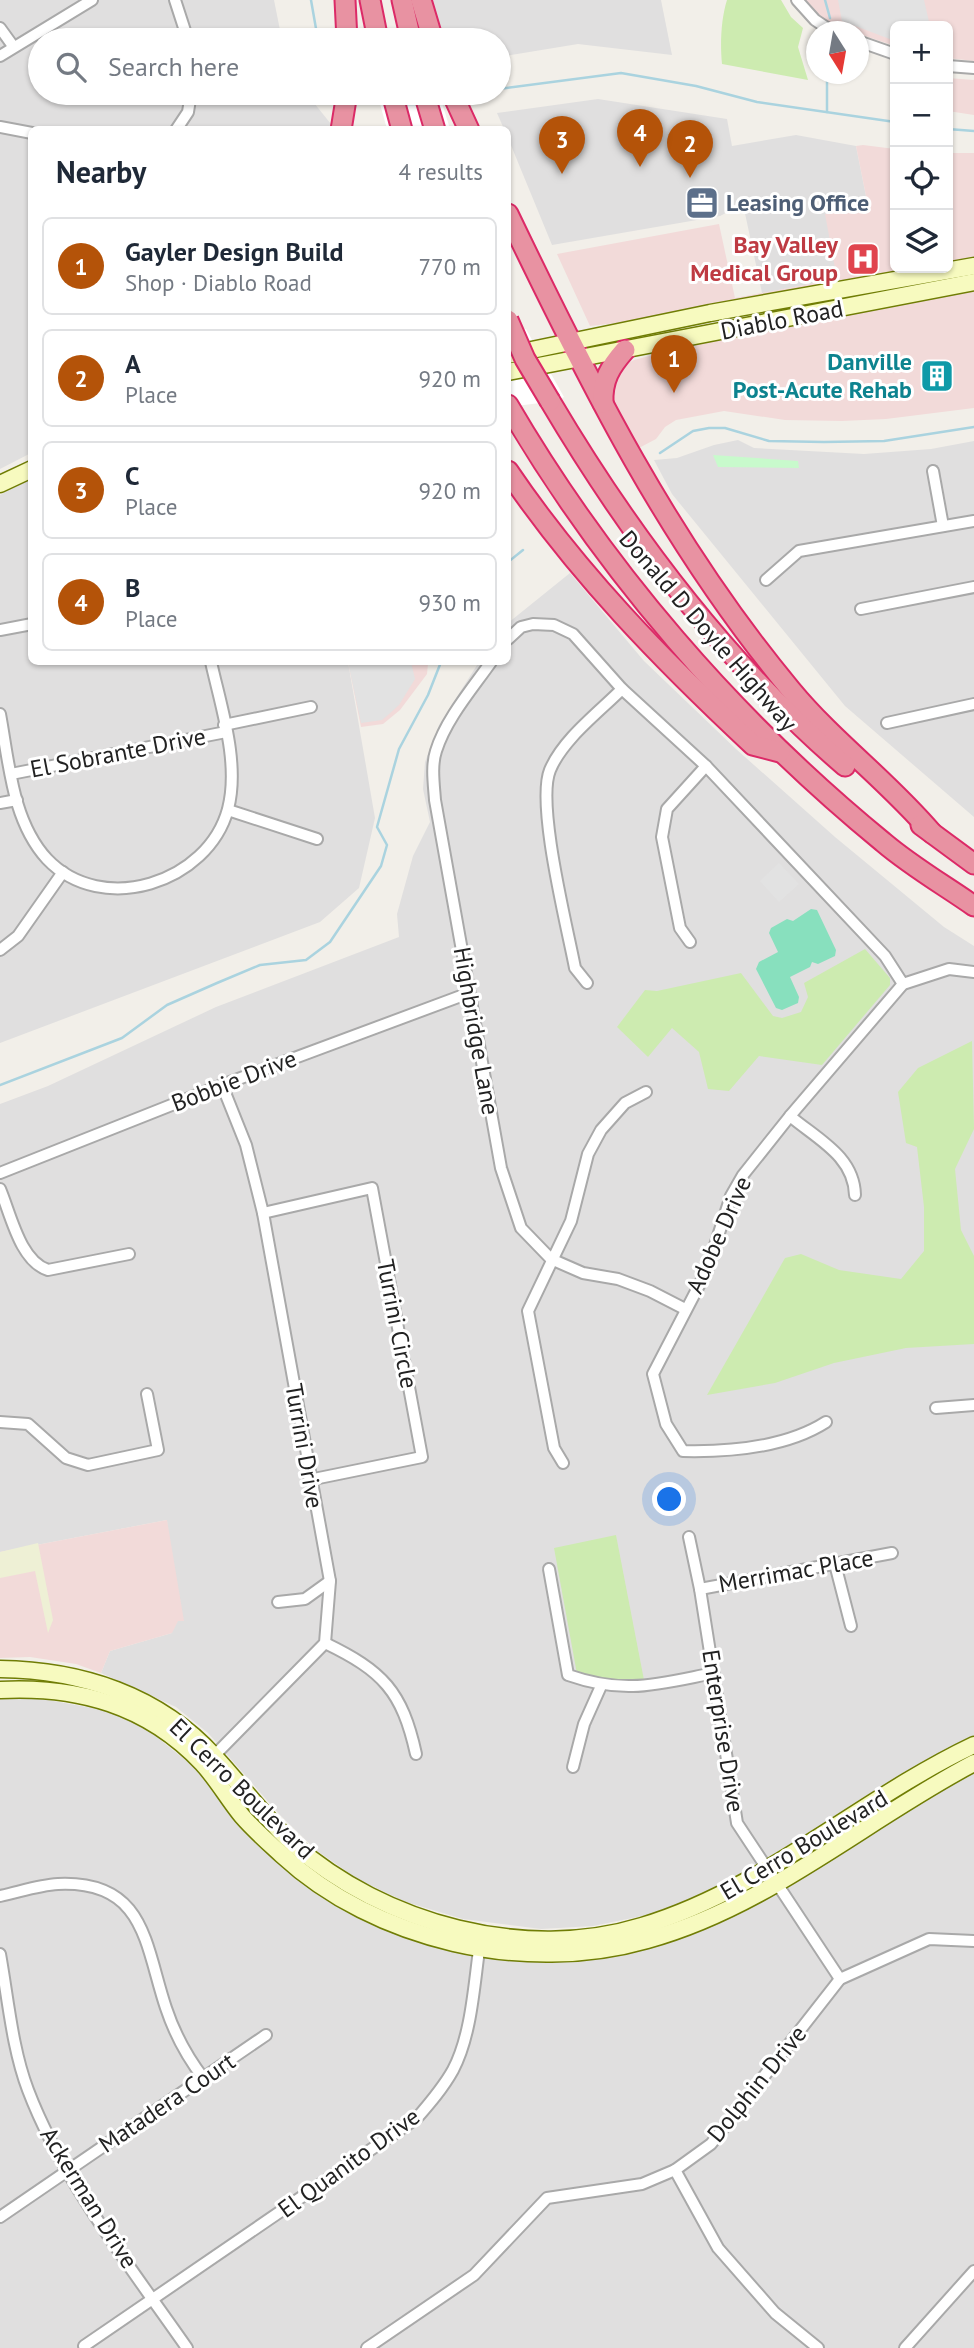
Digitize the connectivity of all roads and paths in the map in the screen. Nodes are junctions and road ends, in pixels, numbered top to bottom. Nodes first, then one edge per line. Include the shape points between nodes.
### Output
1 (92, 0) edge
2 (175, 0) edge
3 (345, 0) edge
4 (370, 0) edge
5 (402, 0) edge
6 (421, 0) edge
7 (797, 0) edge
8 (816, 21) edge
9 (0, 28) edge
10 (44, 28) edge
11 (184, 28) edge
12 (346, 28) edge
13 (376, 28) edge
14 (408, 28) edge
15 (429, 28) edge
16 (28, 37) edge
17 (869, 45) edge
18 (13, 46) junction
19 (890, 52) edge
20 (0, 56) edge
21 (953, 66) edge
22 (974, 68) edge
23 (189, 105) edge
24 (345, 105) edge
25 (395, 105) edge
26 (428, 105) edge
27 (457, 105) edge
28 (179, 126) edge
29 (342, 126) edge
30 (401, 126) edge
31 (434, 126) edge
32 (466, 126) edge
33 (0, 127) edge
34 (28, 132) edge
35 (511, 220) edge
36 (974, 266) edge
37 (974, 282) edge
38 (511, 327) edge
39 (573, 350) junction
40 (625, 350) junction
41 (511, 355) edge
42 (511, 371) edge
43 (603, 404) junction
44 (511, 411) edge
45 (28, 471) edge
46 (933, 471) dead end
47 (511, 475) edge
48 (0, 484) edge
49 (974, 521) edge
50 (943, 526) junction
51 (766, 579) dead end
52 (974, 587) edge
53 (861, 609) dead end
54 (28, 625) edge
55 (0, 630) edge
56 (511, 636) edge
57 (212, 665) edge
58 (489, 665) edge
59 (622, 689) junction
60 (974, 704) edge
61 (310, 707) dead end
62 (0, 713) edge
63 (887, 723) dead end
64 (225, 729) junction
65 (780, 752) junction
66 (706, 765) junction
67 (11, 774) junction
68 (17, 800) junction
69 (0, 803) edge
70 (228, 810) junction
71 (932, 833) junction
72 (317, 839) dead end
73 (974, 864) edge
74 (63, 872) junction
75 (974, 906) edge
76 (691, 942) dead end
77 (0, 950) edge
78 (974, 972) edge
79 (587, 983) dead end
80 (903, 984) junction
81 (469, 993) junction
82 (222, 1085) junction
83 (646, 1092) dead end
84 (790, 1116) junction
85 (0, 1173) edge
86 (0, 1189) edge
87 (855, 1195) dead end
88 (263, 1213) junction
89 (129, 1254) dead end
90 (551, 1259) junction
91 (685, 1310) junction
92 (147, 1394) dead end
93 (974, 1405) edge
94 (936, 1408) dead end
95 (0, 1422) edge
96 (826, 1422) dead end
97 (563, 1463) dead end
98 (309, 1480) junction
99 (689, 1537) dead end
100 (892, 1553) dead end
101 (835, 1564) junction
102 (548, 1569) dead end
103 (330, 1581) junction
104 (700, 1589) junction
105 (278, 1602) dead end
106 (851, 1626) dead end
107 (325, 1643) junction
108 (0, 1669) edge
109 (714, 1673) junction
110 (601, 1686) junction
111 (0, 1690) edge
112 (974, 1745) edge
113 (416, 1754) dead end
114 (209, 1760) junction
115 (974, 1763) edge
116 (573, 1766) dead end
117 (766, 1870) junction
118 (775, 1884) junction
119 (0, 1896) edge
120 (480, 1940) junction
121 (974, 1941) edge
122 (0, 1954) edge
123 (840, 1979) junction
124 (266, 2035) dead end
125 (204, 2080) junction
126 (67, 2170) junction
127 (675, 2170) junction
128 (0, 2217) edge
129 (974, 2271) edge
130 (154, 2300) junction
131 (84, 2346) dead end
132 (187, 2348) edge
133 (367, 2348) edge
134 (818, 2348) edge
135 (905, 2348) edge

1 - 10 street
2 - 11 street
3 - 12 highway
4 - 13 highway
5 - 14 highway
6 - 15 highway
7 - 8 street
9 - 18 street
16 - 18 street
17 - 19 street
18 - 20 street
21 - 22 street
23 - 28 street
24 - 29 highway
25 - 30 highway
26 - 31 highway
27 - 32 highway
33 - 34 street
35 - 39 highway
36 - 39 street, Diablo Road
37 - 40 street, Diablo Road
38 - 71 highway, Donald D Doyle Highway, bridge via 525,359 624,519 717,637 832,754
39 - 40 street, Diablo Road
39 - 41 street, Diablo Road
39 - 42 street, Diablo Road
39 - 43 highway
40 - 43 highway via 602,385
43 - 71 highway via 671,528 733,617 822,725 906,802
44 - 65 highway, Donald D Doyle Highway via 596,541 691,656
45 - 48 street
46 - 50 street
47 - 65 highway via 572,557 635,629 753,745
49 - 50 street
50 - 51 street via 799,551
52 - 53 street
54 - 55 street
56 - 59 street via 533,624 562,628 573,634
57 - 64 street
58 - 81 street, Highbridge Lane via 435,752 435,800
59 - 66 street
59 - 79 street via 563,749 547,783 547,816 575,968
60 - 63 street
61 - 64 street, El Sobrante Drive
62 - 67 street
64 - 67 street, El Sobrante Drive
64 - 70 street via 232,787
65 - 75 highway, Donald D Doyle Highway via 884,844
66 - 76 street via 667,810 662,837 680,929
66 - 80 street via 885,956
67 - 68 street
68 - 69 street
68 - 74 street via 30,834
70 - 72 street
70 - 74 street via 211,843 164,880 129,888 105,887
71 - 73 highway, Donald D Doyle Highway
74 - 77 street via 18,936
78 - 80 street via 949,969
80 - 84 street, Adobe Drive
81 - 82 street, Bobbie Drive
81 - 90 street, Highbridge Lane via 501,1168 521,1228
82 - 85 street, Bobbie Drive
82 - 88 street, Turrini Drive via 246,1145
83 - 90 street via 625,1103 601,1129 588,1154 571,1222
84 - 87 street via 843,1158 855,1182
84 - 91 street, Adobe Drive via 731,1196 707,1270
86 - 89 street via 37,1266 48,1270
88 - 98 street, Turrini Drive
88 - 98 street, Turrini Circle via 372,1188 422,1457
90 - 91 street, Highbridge Lane via 583,1273 640,1287
90 - 97 street via 528,1311 554,1448
91 - 96 street, Adobe Drive via 653,1374 666,1424 683,1451 719,1452 807,1435
92 - 95 street via 158,1450 88,1465 66,1458 28,1424
93 - 94 street
98 - 103 street, Turrini Drive
99 - 104 street, Enterprise Drive
100 - 101 street, Merrimac Place
101 - 104 street, Merrimac Place
101 - 106 street
102 - 110 street via 568,1675
103 - 105 street via 304,1599
103 - 107 street, Turrini Drive
104 - 109 street, Enterprise Drive
107 - 113 street via 363,1661 393,1691 409,1720
107 - 114 street
108 - 114 street, El Cerro Boulevard via 65,1673 116,1689 173,1720
109 - 110 street via 651,1685
109 - 117 street, Enterprise Drive via 737,1823
110 - 116 street
111 - 114 street, El Cerro Boulevard via 76,1695 132,1710
112 - 117 street, El Cerro Boulevard
114 - 120 street, El Cerro Boulevard via 296,1846 346,1883
115 - 118 street, El Cerro Boulevard
117 - 118 street, Enterprise Drive
117 - 120 street, El Cerro Boulevard via 688,1911 617,1932
118 - 120 street, El Cerro Boulevard via 711,1918 644,1942 525,1953
118 - 123 street, Enterprise Drive
119 - 125 street via 58,1884 87,1886 112,1895 131,1909 144,1930 176,2036
120 - 130 street, El Quanito Drive via 463,2042 454,2068 417,2118
121 - 123 street, Dolphin Drive via 929,1939
122 - 126 street, Ackerman Drive via 27,2087
123 - 127 street, Dolphin Drive via 711,2144
124 - 125 street, Matadera Court
125 - 126 street, Matadera Court
126 - 128 street, Matadera Court
126 - 130 street, Ackerman Drive
127 - 133 street, Dolphin Drive via 642,2184 547,2198 474,2275
127 - 134 street via 718,2248 775,2313
129 - 135 street
130 - 131 street, El Quanito Drive
130 - 132 street, Ackerman Drive

